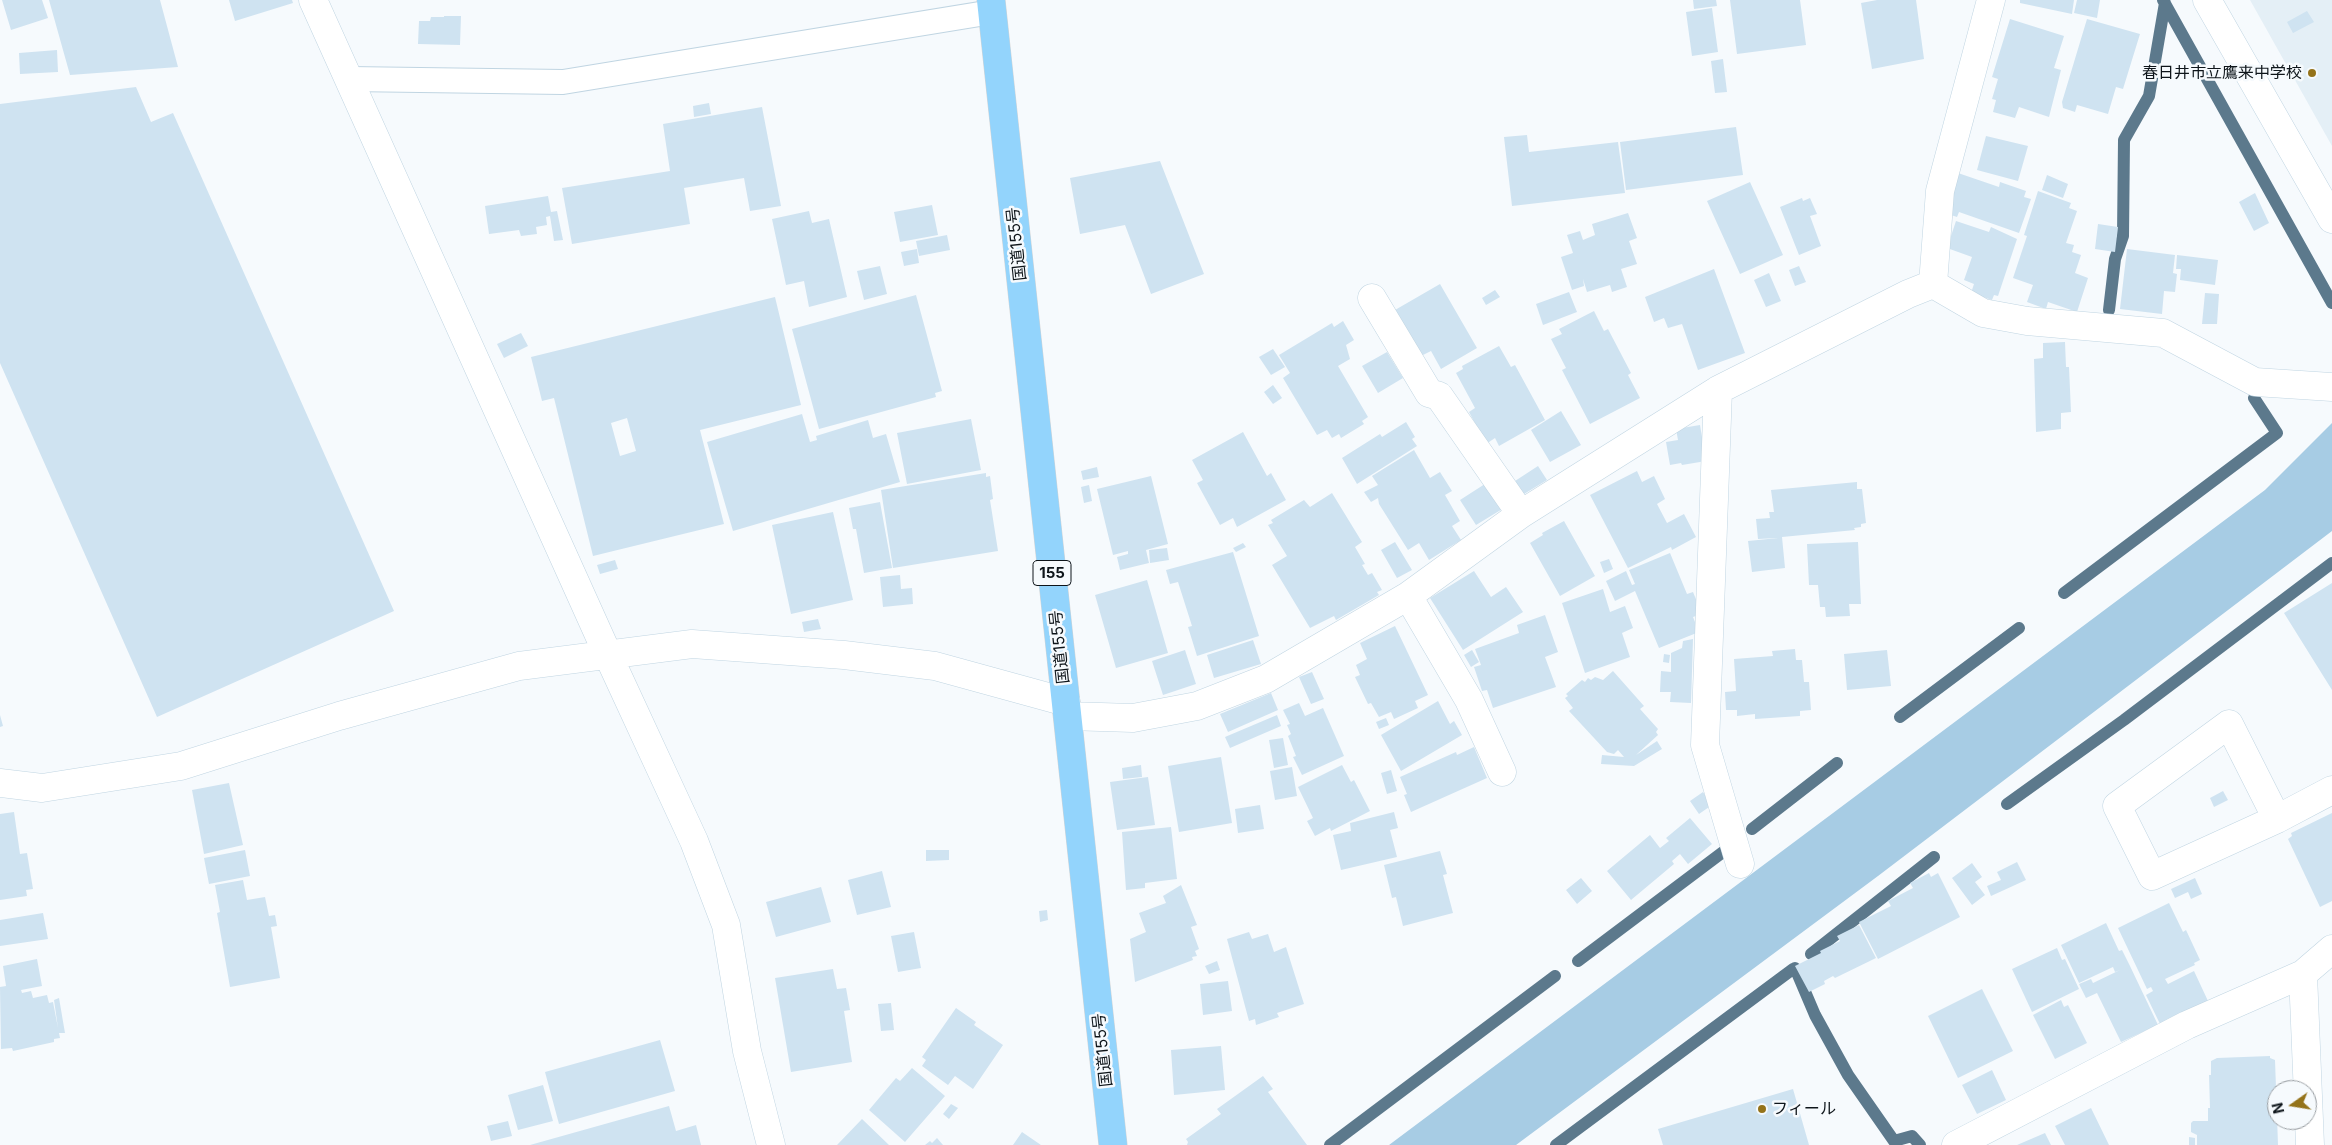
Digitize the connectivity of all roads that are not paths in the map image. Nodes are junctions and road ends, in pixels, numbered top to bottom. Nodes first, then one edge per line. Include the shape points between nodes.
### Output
1 (313, 0) edge
2 (1991, 0) edge
3 (2207, 0) edge
4 (992, 6) edge
5 (349, 80) junction
6 (2332, 219) edge
7 (1933, 284) junction
8 (1372, 298) dead end
9 (2332, 387) edge
10 (1718, 390) junction
11 (1521, 514) junction
12 (1408, 596) junction
13 (608, 655) junction
14 (1067, 709) junction
15 (1502, 772) dead end
16 (0, 783) edge
17 (2332, 790) edge
18 (2277, 820) junction
19 (1740, 864) dead end
20 (2332, 949) edge
21 (2303, 974) junction
22 (771, 1145) edge
23 (1113, 1145) edge
24 (1956, 1145) edge
25 (2310, 1145) edge

1 - 5 street
2 - 7 street via 1940,191
3 - 6 street
4 - 5 lane via 563,82
4 - 14 highway, 国道155号 / 155
5 - 13 street
7 - 9 street via 1983,313 2027,322 2162,333 2255,382
7 - 10 street
8 - 11 street via 1429,393 1439,396
10 - 11 street
10 - 19 street via 1706,745
11 - 12 street
12 - 14 street via 1266,679 1197,706 1133,718
12 - 15 street via 1470,700
13 - 14 street via 692,644 844,655 935,666
13 - 16 street via 519,666 339,716 181,766 42,788
13 - 22 street via 694,840 726,925 747,1051
14 - 23 highway, 国道155号 / 155
17 - 18 street
18 - 18 street via 2152,876 2117,806 2229,724
20 - 21 street
21 - 24 street via 2187,1025
21 - 25 street

